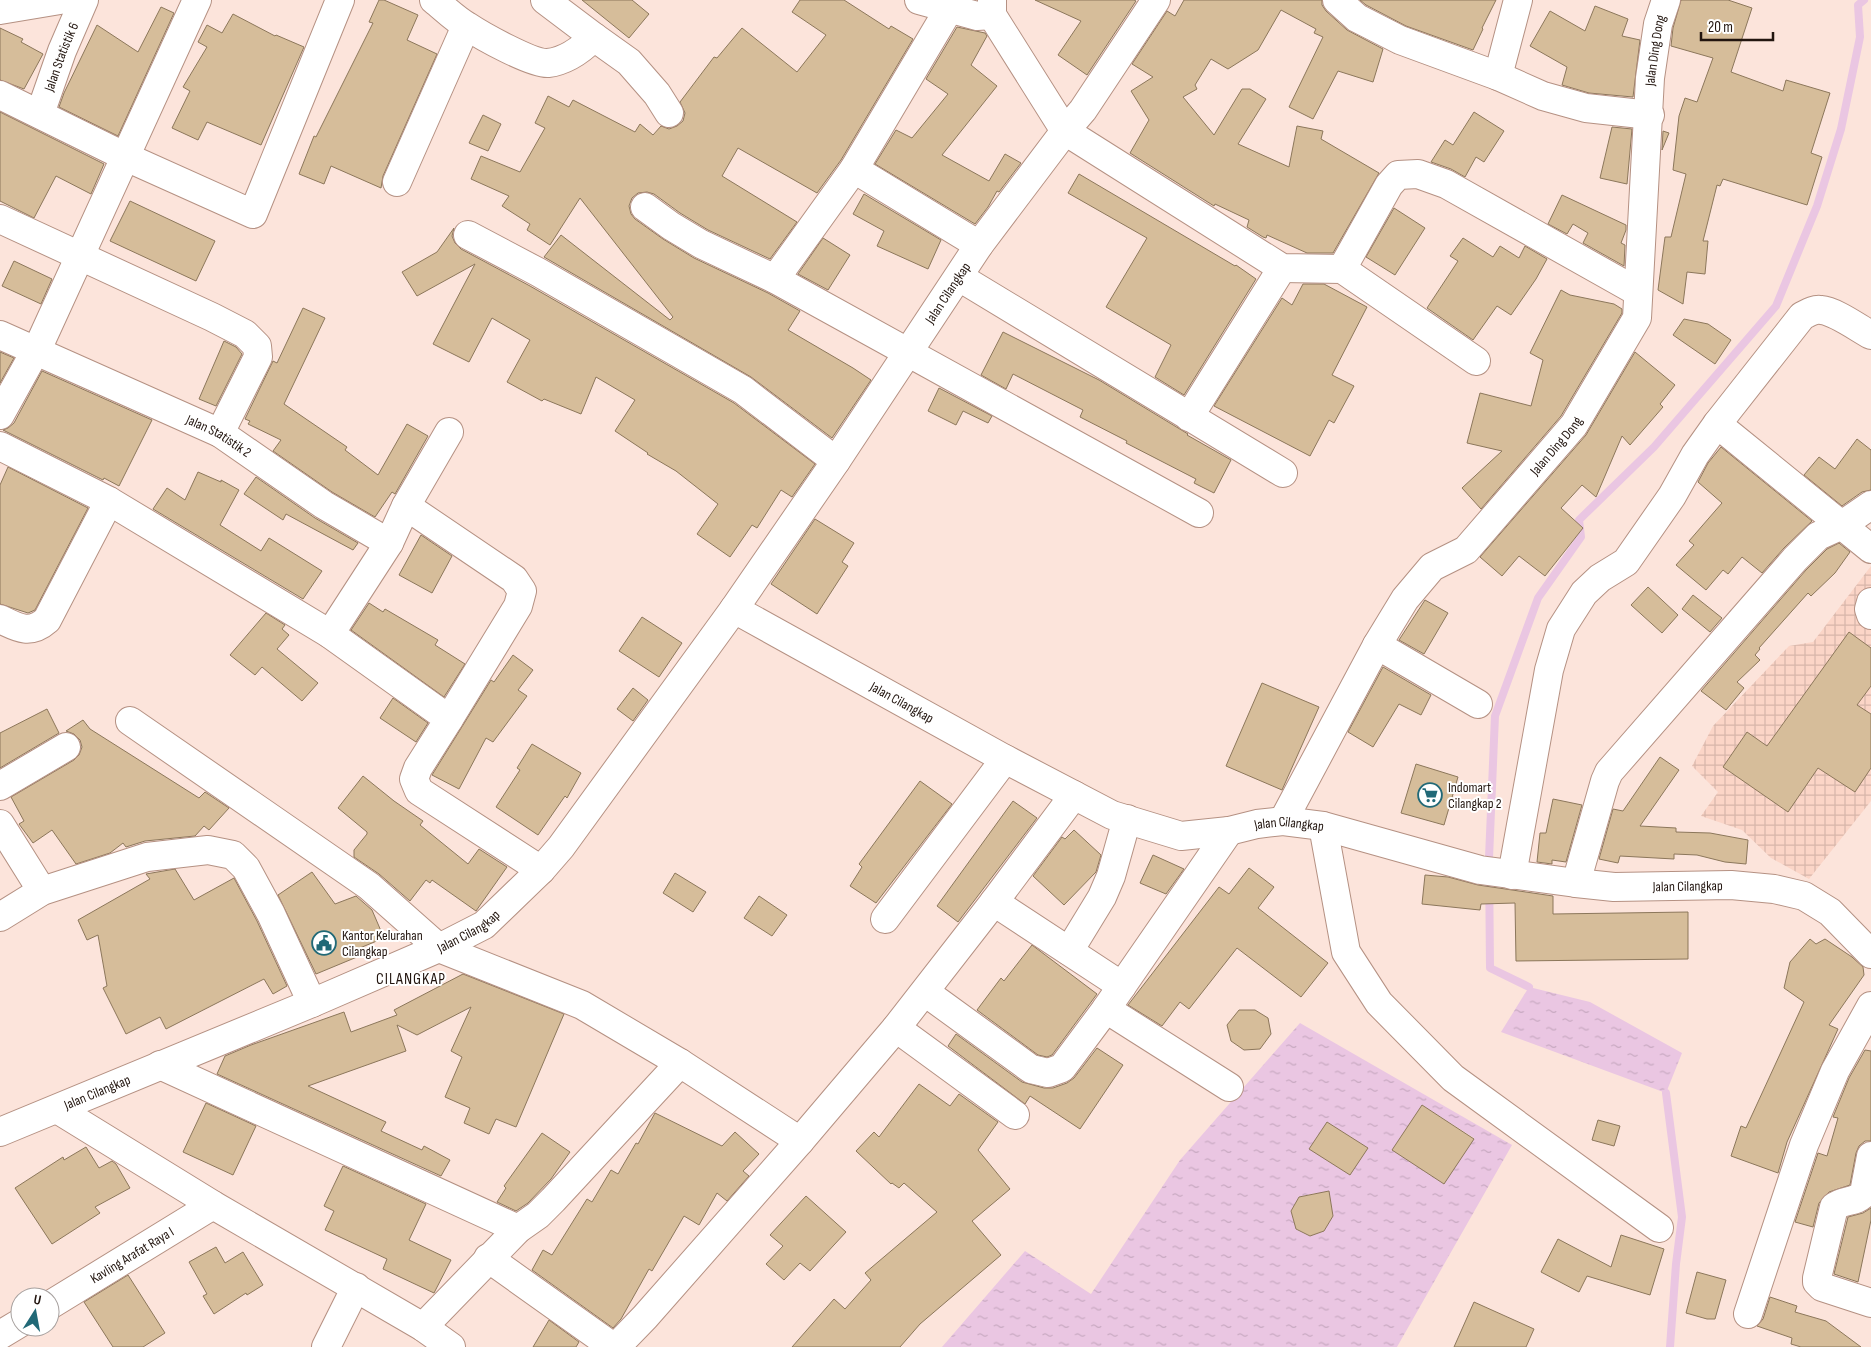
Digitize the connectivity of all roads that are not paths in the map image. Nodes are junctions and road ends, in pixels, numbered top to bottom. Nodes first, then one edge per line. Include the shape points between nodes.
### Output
1 (60, 0) edge
2 (84, 0) edge
3 (197, 0) edge
4 (340, 0) edge
5 (434, 0) edge
6 (545, 0) edge
7 (919, 0) edge
8 (1156, 0) edge
9 (1337, 0) edge
10 (1518, 0) edge
11 (1666, 0) edge
12 (992, 8) edge
13 (949, 9) junction
14 (0, 10) edge
15 (466, 26) junction
16 (594, 37) junction
17 (1498, 76) junction
18 (0, 95) edge
19 (669, 113) dead end
20 (40, 114) junction
21 (1650, 115) junction
22 (1065, 130) junction
23 (126, 158) junction
24 (854, 169) junction
25 (397, 182) dead end
26 (645, 207) dead end
27 (0, 218) edge
28 (468, 235) dead end
29 (979, 245) junction
30 (79, 256) junction
31 (1282, 268) junction
32 (1342, 269) junction
33 (960, 277) junction
34 (775, 279) junction
35 (1638, 292) junction
36 (0, 335) edge
37 (1871, 335) edge
38 (36, 351) junction
39 (908, 353) junction
40 (1476, 361) dead end
41 (0, 415) edge
42 (1189, 417) junction
43 (1717, 424) junction
44 (449, 432) dead end
45 (220, 433) junction
46 (0, 446) edge
47 (836, 461) junction
48 (1283, 473) dead end
49 (109, 501) junction
50 (1871, 505) edge
51 (406, 506) junction
52 (1200, 513) dead end
53 (1842, 525) junction
54 (389, 543) junction
55 (1871, 549) edge
56 (1871, 602) edge
57 (734, 609) junction
58 (1871, 615) edge
59 (0, 619) edge
60 (330, 634) junction
61 (1377, 645) junction
62 (1478, 704) dead end
63 (449, 719) junction
64 (130, 721) dead end
65 (66, 747) dead end
66 (1004, 758) junction
67 (0, 786) edge
68 (1074, 795) junction
69 (1128, 819) junction
70 (1283, 821) junction
71 (0, 824) edge
72 (1323, 826) junction
73 (1229, 831) junction
74 (541, 870) junction
75 (1496, 873) junction
76 (1576, 883) junction
77 (42, 891) junction
78 (994, 902) junction
79 (0, 917) edge
80 (885, 919) dead end
81 (439, 948) junction
82 (1069, 951) junction
83 (1871, 954) edge
84 (1122, 986) junction
85 (925, 992) junction
86 (312, 1003) junction
87 (1871, 1006) edge
88 (1106, 1009) junction
89 (896, 1028) junction
90 (160, 1064) junction
91 (680, 1064) junction
92 (1229, 1087) dead end
93 (57, 1109) junction
94 (1016, 1114) dead end
95 (1, 1129) edge
96 (800, 1141) junction
97 (1871, 1156) edge
98 (213, 1204) junction
99 (1659, 1228) dead end
100 (518, 1229) junction
101 (488, 1258) junction
102 (356, 1287) junction
103 (60, 1299) edge
104 (1871, 1303) edge
105 (1748, 1314) dead end
106 (422, 1327) junction
107 (324, 1345) edge
108 (450, 1347) edge
109 (614, 1347) edge

1 - 14 street
2 - 20 street, Jalan Statistik 6
3 - 23 street
4 - 23 street via 253,214
5 - 15 street
6 - 16 street
7 - 13 street
8 - 22 street, Jalan Cilangkap via 1083,110
9 - 17 street via 1357,18 1400,40
10 - 17 street
11 - 21 street, Jalan Ding Dong via 1658,24 1650,78
12 - 13 street via 977,16
12 - 22 street
13 - 24 street
15 - 16 street via 523,56 545,63 576,52
15 - 25 street
16 - 19 street via 629,62
17 - 21 street via 1542,96 1578,106
18 - 20 street
20 - 23 street
21 - 35 street, Jalan Ding Dong
22 - 29 street, Jalan Cilangkap
22 - 31 street
23 - 30 street
24 - 29 street
24 - 34 street
26 - 34 street via 701,244
27 - 30 street
28 - 47 street via 743,390
29 - 33 street, Jalan Cilangkap
30 - 38 street
30 - 45 street via 212,316 245,334 257,346 258,357
31 - 32 street
31 - 42 street
32 - 35 street via 1389,185 1398,175 1418,174 1446,184
32 - 40 street
33 - 39 street, Jalan Cilangkap
33 - 42 street
34 - 39 street
35 - 61 street, Jalan Ding Dong via 1637,318 1574,425 1466,550 1432,567 1405,599
36 - 38 street, Jalan Statistik 2
37 - 43 street via 1822,310 1810,311 1802,316
38 - 41 street
38 - 45 street, Jalan Statistik 2
39 - 47 street, Jalan Cilangkap
39 - 52 street
42 - 48 street
43 - 53 street
43 - 75 street via 1626,562 1600,578 1584,593 1561,629
44 - 51 street
45 - 54 street, Jalan Statistik 2 via 324,506
46 - 49 street
47 - 57 street, Jalan Cilangkap
49 - 59 street via 47,620 31,629 16,627
49 - 60 street
50 - 53 street
51 - 54 street
51 - 63 street via 514,578 522,591 518,606
53 - 55 street
53 - 76 street via 1818,536 1795,559 1609,772
54 - 60 street
56 - 58 street
57 - 66 street, Jalan Cilangkap
57 - 74 street, Jalan Cilangkap
60 - 63 street
61 - 62 street
61 - 70 street, Jalan Ding Dong
63 - 74 street via 418,768 414,779 419,791
64 - 81 street via 369,886
65 - 67 street
66 - 68 street, Jalan Cilangkap
66 - 80 street
68 - 69 street, Jalan Cilangkap via 1112,815
68 - 78 street
69 - 73 street, Jalan Cilangkap via 1181,836
69 - 82 street via 1112,876
70 - 72 street, Jalan Cilangkap
70 - 73 street, Jalan Cilangkap
71 - 77 street
72 - 75 street, Jalan Cilangkap
72 - 99 street via 1346,952 1379,1003 1454,1078
73 - 84 street
74 - 81 street, Jalan Cilangkap via 484,925
75 - 76 street, Jalan Cilangkap
76 - 83 street, Jalan Cilangkap via 1614,887 1731,885 1804,896 1830,912
77 - 79 street
77 - 86 street via 147,856 208,850 233,855 246,868 271,914
78 - 82 street
78 - 85 street
81 - 86 street, Jalan Cilangkap
81 - 91 street via 582,1005
82 - 84 street
84 - 88 street
85 - 88 street via 1031,1069 1048,1073 1062,1068
85 - 89 street
86 - 90 street, Jalan Cilangkap
87 - 105 street via 1835,1071 1804,1145
88 - 92 street
89 - 94 street
89 - 96 street
90 - 93 street, Jalan Cilangkap
90 - 100 street
91 - 96 street
91 - 100 street via 553,1200
93 - 95 street, Jalan Cilangkap
93 - 98 street
96 - 109 street via 652,1310
97 - 104 street via 1864,1193 1834,1207 1817,1282 1822,1288
98 - 102 street
98 - 103 street, Kavling Arafat Raya I
100 - 101 street
101 - 106 street
101 - 109 street
102 - 106 street
102 - 107 street
106 - 108 street

